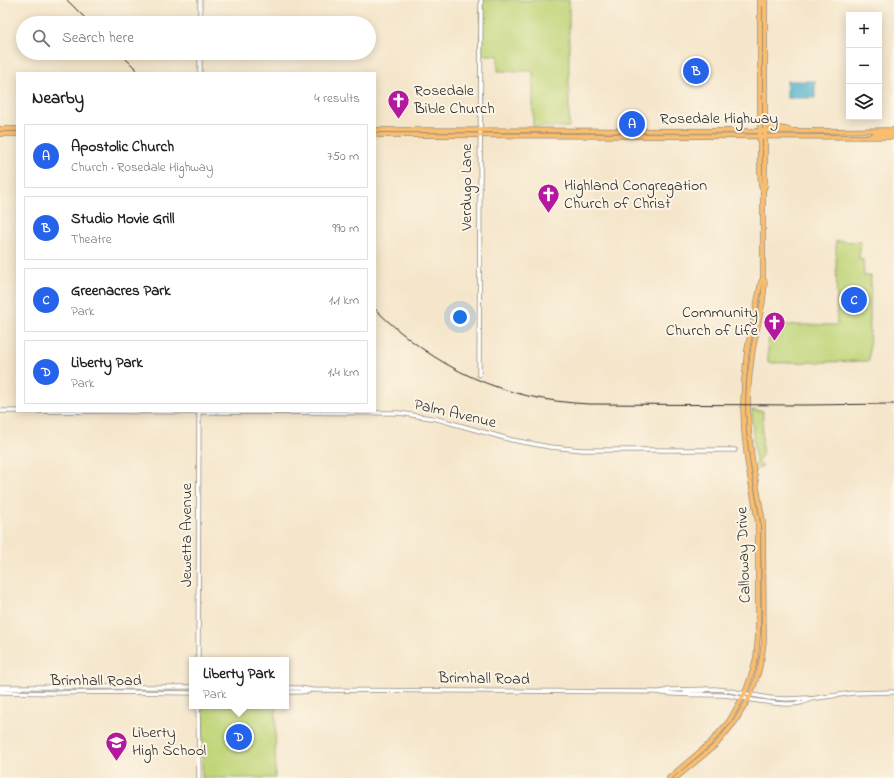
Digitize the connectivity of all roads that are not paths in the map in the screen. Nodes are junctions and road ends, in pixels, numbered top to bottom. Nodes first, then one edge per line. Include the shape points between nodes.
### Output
1 (200, 0) edge
2 (481, 0) edge
3 (760, 0) edge
4 (765, 0) edge
5 (200, 16) edge
6 (760, 54) junction
7 (200, 60) edge
8 (200, 72) edge
9 (765, 80) junction
10 (766, 120) junction
11 (16, 129) edge
12 (0, 131) edge
13 (529, 131) junction
14 (577, 131) junction
15 (797, 131) junction
16 (894, 132) edge
17 (376, 133) edge
18 (385, 133) junction
19 (480, 133) junction
20 (16, 134) edge
21 (675, 134) junction
22 (760, 134) junction
23 (766, 134) junction
24 (509, 136) junction
25 (539, 136) junction
26 (870, 137) junction
27 (894, 137) edge
28 (763, 192) junction
29 (763, 278) junction
30 (479, 375) dead end
31 (0, 412) edge
32 (16, 412) edge
33 (199, 412) edge
34 (266, 412) edge
35 (736, 450) dead end
36 (758, 598) junction
37 (764, 623) junction
38 (758, 632) junction
39 (762, 656) junction
40 (198, 657) edge
41 (0, 687) edge
42 (23, 687) junction
43 (189, 687) edge
44 (289, 688) edge
45 (706, 689) junction
46 (312, 690) junction
47 (0, 691) edge
48 (289, 692) edge
49 (657, 692) junction
50 (894, 692) edge
51 (189, 693) edge
52 (745, 694) junction
53 (681, 695) junction
54 (751, 695) junction
55 (742, 698) junction
56 (748, 699) junction
57 (810, 699) junction
58 (198, 709) edge
59 (704, 752) junction
60 (199, 778) edge
61 (669, 778) edge
62 (676, 778) edge

1 - 5 street
2 - 19 street, Verdugo Lane
3 - 6 main road, Calloway Drive
4 - 9 main road, Calloway Drive
6 - 9 main road
6 - 22 main road, Calloway Drive
7 - 8 street
9 - 10 main road, Calloway Drive
10 - 15 main road via 770,127
10 - 23 main road, Calloway Drive
11 - 12 main road
12 - 20 main road
13 - 14 main road, Rosedale Highway
13 - 19 main road, Rosedale Highway
13 - 24 main road
14 - 21 main road, Rosedale Highway
14 - 25 main road via 543,133
15 - 16 main road, Rosedale Highway
15 - 23 main road, Rosedale Highway
16 - 26 main road via 872,134
17 - 18 main road, Rosedale Highway
18 - 19 main road, Rosedale Highway
18 - 19 main road, Rosedale Highway
19 - 24 main road, Rosedale Highway
19 - 30 street, Verdugo Lane
21 - 22 main road, Rosedale Highway
21 - 22 main road, Rosedale Highway via 699,131
21 - 25 main road, Rosedale Highway
22 - 23 main road, Rosedale Highway
22 - 28 main road, Calloway Drive
23 - 26 main road, Rosedale Highway
23 - 28 main road, Calloway Drive
24 - 25 main road, Rosedale Highway
26 - 27 main road, Rosedale Highway
28 - 29 main road, Calloway Drive
29 - 36 main road, Calloway Drive via 747,350 743,405 747,460 758,523
29 - 37 main road, Calloway Drive via 765,282 752,357 748,405 752,459 763,522
31 - 32 street, Palm Avenue
33 - 40 street, Jewetta Avenue
34 - 35 street, Palm Avenue via 399,414 437,419 550,448
36 - 37 main road via 761,601 761,617
36 - 38 main road, Calloway Drive
37 - 39 main road, Calloway Drive
38 - 39 main road via 759,652
38 - 52 main road, Calloway Drive via 756,657
39 - 54 main road, Calloway Drive
41 - 42 street, Brimhall Road
42 - 43 street, Brimhall Road
42 - 47 street
44 - 46 street, Brimhall Road
45 - 49 street, Brimhall Road
45 - 52 street, Brimhall Road
45 - 53 street
46 - 48 street, Brimhall Road
46 - 49 street, Brimhall Road
47 - 51 street, Brimhall Road
49 - 53 street, Brimhall Road
50 - 57 street, Brimhall Road via 853,693
52 - 54 street, Brimhall Road
52 - 55 main road, Calloway Drive
53 - 55 street, Brimhall Road via 723,695
54 - 56 main road, Calloway Drive
54 - 57 street, Brimhall Road
55 - 56 street, Brimhall Road
55 - 59 main road, Calloway Drive via 732,716
56 - 57 street, Brimhall Road via 784,704 806,702
56 - 59 main road, Calloway Drive via 740,715 722,739
58 - 60 street
59 - 61 main road, Calloway Drive
59 - 62 main road

